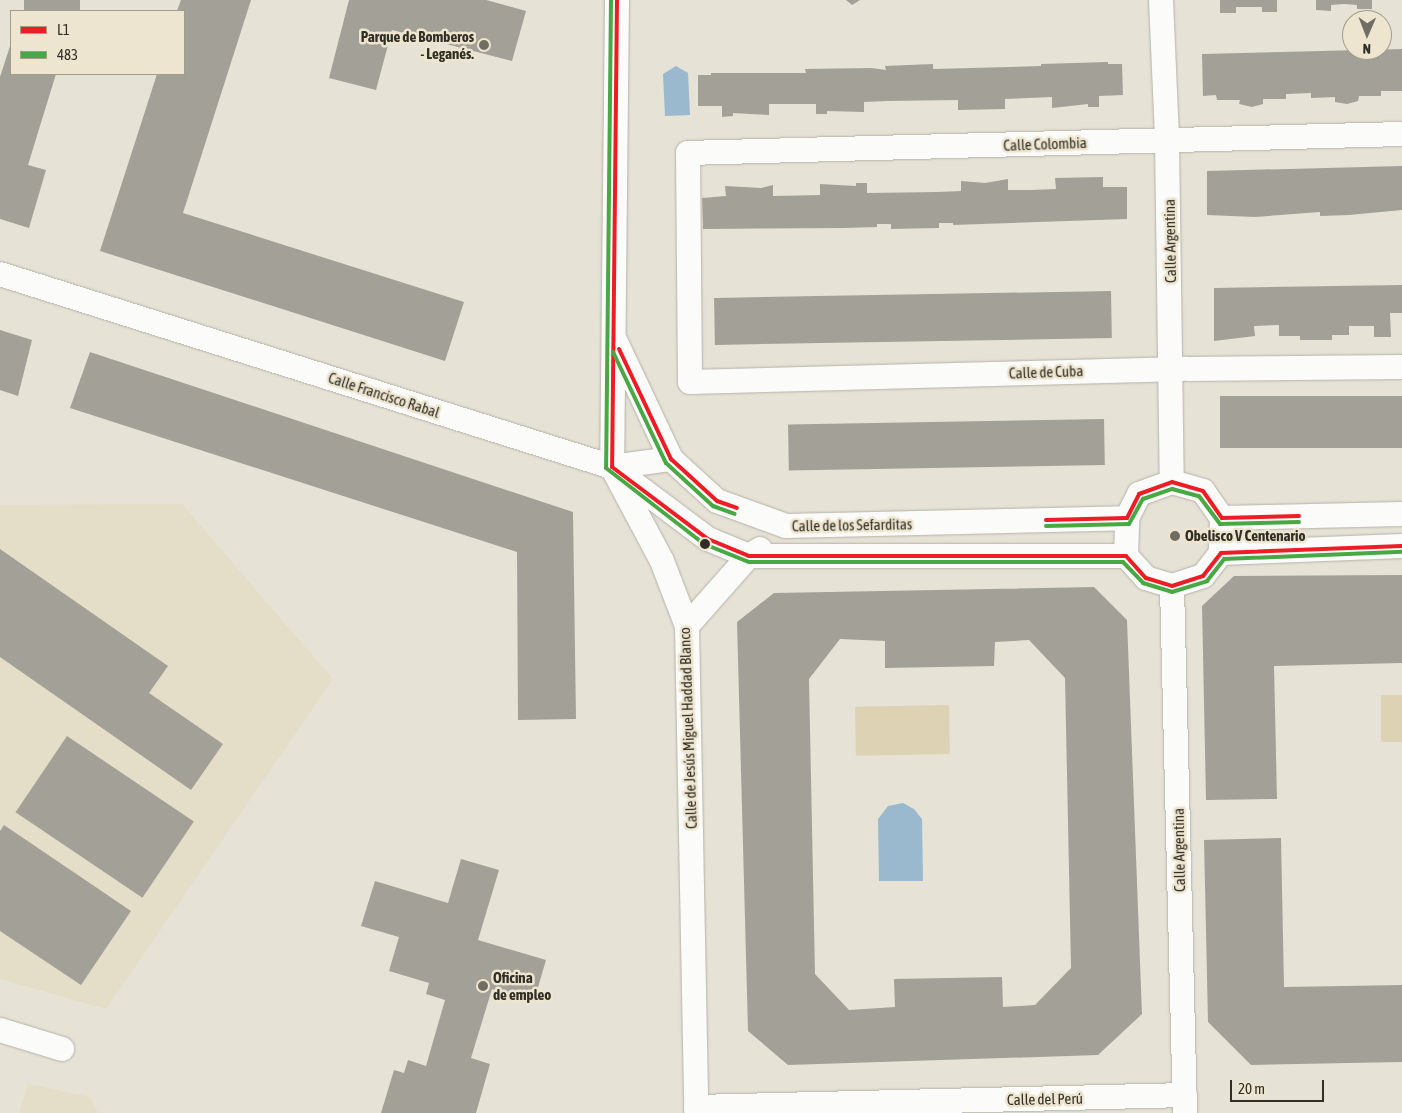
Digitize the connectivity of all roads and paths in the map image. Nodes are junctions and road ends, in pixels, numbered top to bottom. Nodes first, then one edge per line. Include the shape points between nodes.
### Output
1 (617, 0) edge
2 (1161, 0) edge
3 (1402, 134) edge
4 (1167, 140) junction
5 (0, 274) edge
6 (614, 338) junction
7 (1402, 366) edge
8 (1173, 369) junction
9 (690, 382) joint
10 (671, 459) junction
11 (612, 467) junction
12 (1172, 482) junction
13 (1402, 514) edge
14 (1127, 518) junction
15 (1222, 518) junction
16 (798, 526) junction
17 (1402, 546) edge
18 (1221, 553) junction
19 (749, 556) junction
20 (1126, 556) junction
21 (1172, 586) junction
22 (687, 626) junction
23 (0, 1030) edge
24 (62, 1050) dead end
25 (1185, 1104) edge
26 (696, 1110) edge

1 - 6 street, Calle de Jesús Miguel Haddad Blanco
2 - 4 street, Calle Argentina
3 - 4 street, Calle Colombia
4 - 8 street, Calle Argentina
4 - 9 street, Calle Colombia via 688,153
5 - 11 street, Calle Francisco Rabal
6 - 10 street, Calle de los Sefarditas
6 - 11 street, Calle de Jesús Miguel Haddad Blanco
7 - 8 street, Calle de Cuba
8 - 9 street, Calle de Cuba
8 - 12 street, Calle Argentina
10 - 11 street
10 - 16 street, Calle de los Sefarditas via 717,501 786,526
11 - 19 street, Calle Francisco Rabal via 708,539
11 - 22 street, Calle de Jesús Miguel Haddad Blanco via 662,561
12 - 14 street via 1139,494
12 - 15 street via 1203,491
13 - 15 street
14 - 16 street, Calle de los Sefarditas
14 - 20 street
15 - 18 street
16 - 19 street
17 - 18 street
18 - 21 street via 1203,576
19 - 20 street, Calle de los Sefarditas
19 - 22 street
20 - 21 street via 1146,578
21 - 25 street, Calle Argentina
22 - 26 street, Calle de Jesús Miguel Haddad Blanco
23 - 24 street
25 - 26 street, Calle del Perú

